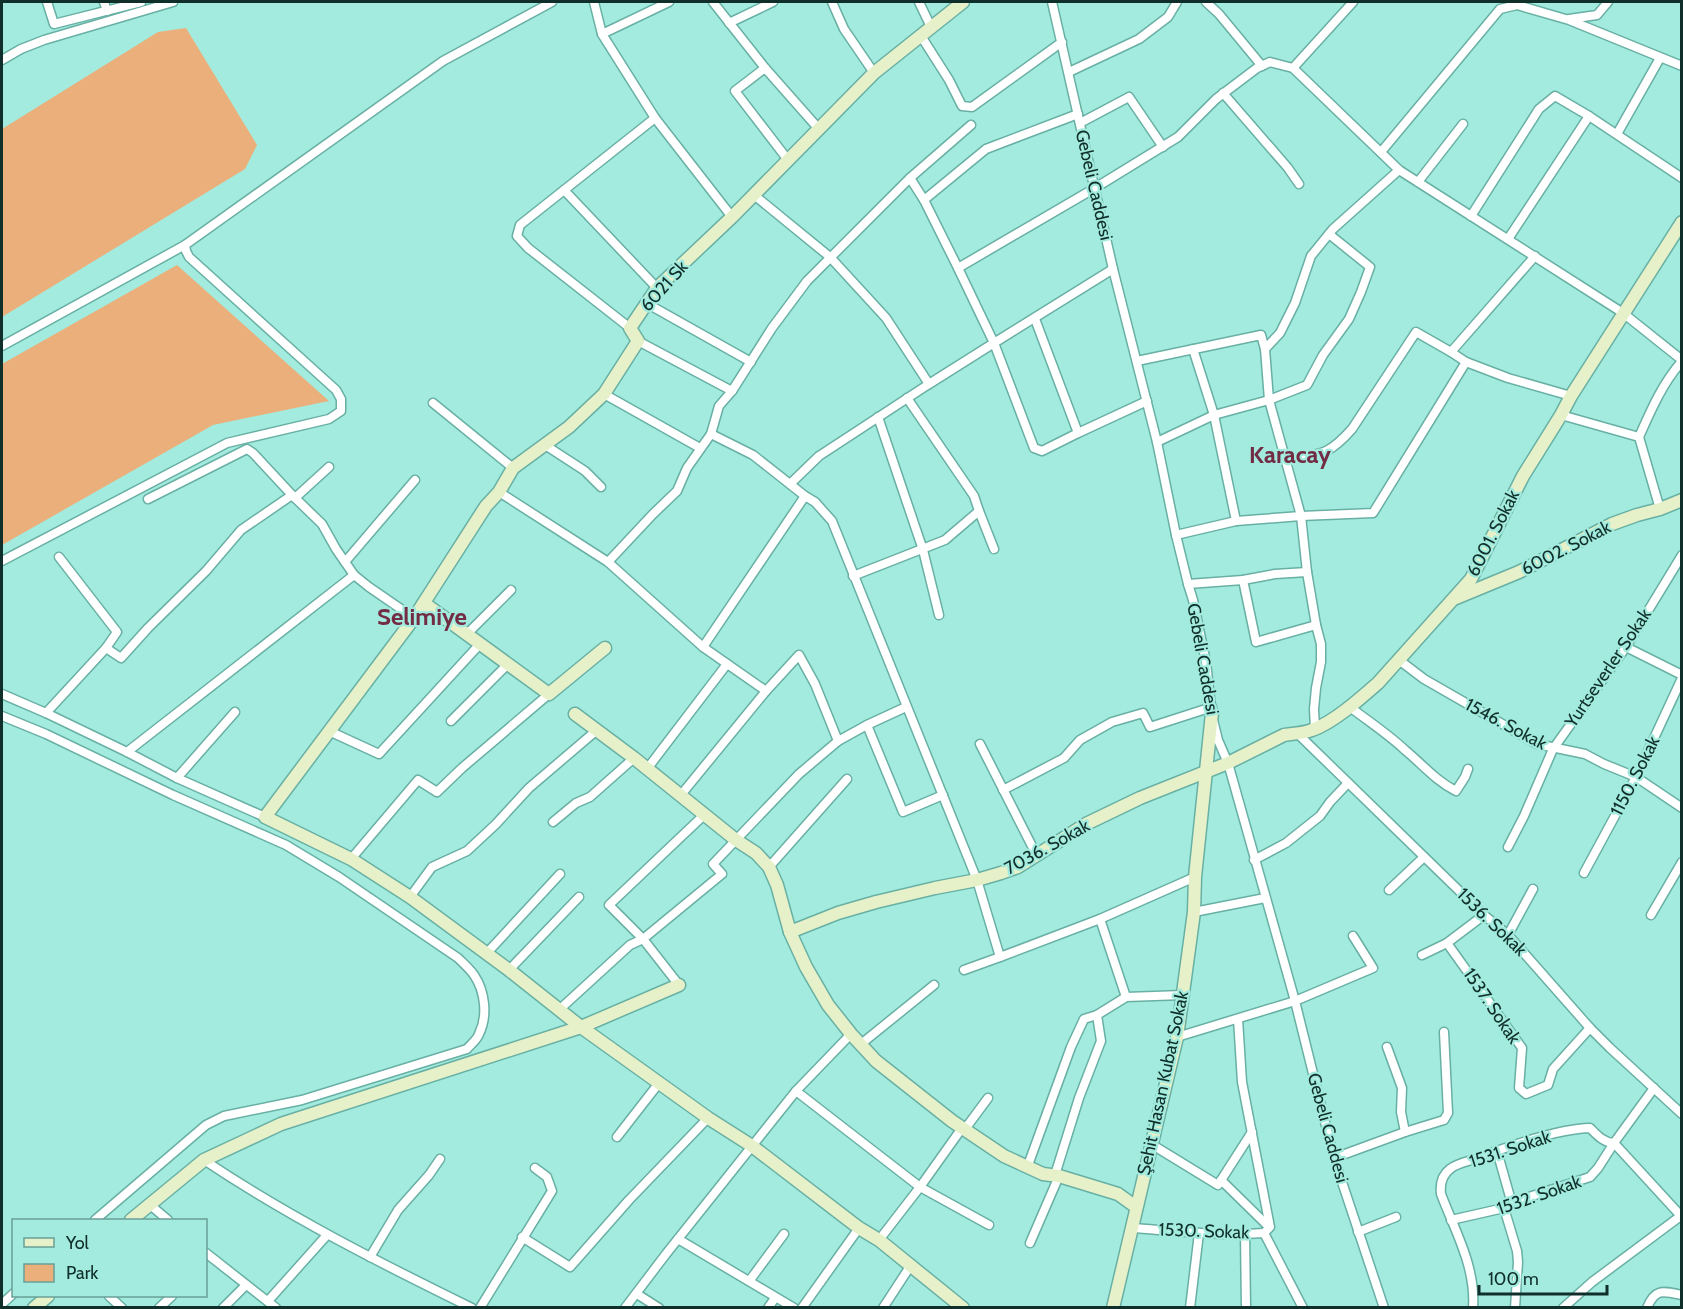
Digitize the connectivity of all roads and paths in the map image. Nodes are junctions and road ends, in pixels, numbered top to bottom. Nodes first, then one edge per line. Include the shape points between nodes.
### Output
1 (47, 2) edge
2 (104, 2) edge
3 (141, 2) edge
4 (173, 2) edge
5 (552, 2) edge
6 (594, 2) edge
7 (669, 2) edge
8 (713, 2) edge
9 (773, 2) edge
10 (832, 2) edge
11 (919, 2) edge
12 (963, 2) edge
13 (1052, 2) edge
14 (1177, 2) edge
15 (1206, 2) edge
16 (1353, 2) edge
17 (1494, 2) edge
18 (1608, 2) edge
19 (1518, 3) edge
20 (1500, 9) junction
21 (107, 11) junction
22 (1569, 20) junction
23 (729, 23) junction
24 (931, 27) junction
25 (602, 33) junction
26 (921, 36) junction
27 (1062, 42) junction
28 (1660, 58) junction
29 (2, 60) edge
30 (1262, 66) junction
31 (1682, 66) edge
32 (765, 68) junction
33 (1293, 68) junction
34 (874, 72) junction
35 (1069, 72) junction
36 (1223, 93) junction
37 (1589, 116) junction
38 (655, 118) junction
39 (1079, 118) junction
40 (1463, 124) dead end
41 (971, 125) dead end
42 (818, 129) junction
43 (1617, 134) junction
44 (1163, 147) junction
45 (1381, 152) junction
46 (788, 160) junction
47 (1399, 170) junction
48 (910, 178) junction
49 (1682, 178) edge
50 (1418, 182) junction
51 (1299, 184) dead end
52 (1095, 188) junction
53 (564, 190) junction
54 (754, 195) junction
55 (924, 200) junction
56 (1471, 216) junction
57 (732, 217) junction
58 (1682, 222) edge
59 (1329, 234) junction
60 (1508, 239) junction
61 (185, 244) junction
62 (1535, 256) junction
63 (830, 257) junction
64 (958, 268) junction
65 (1113, 269) junction
66 (657, 288) junction
67 (646, 303) junction
68 (1623, 313) junction
69 (1035, 319) junction
70 (630, 328) junction
71 (638, 341) junction
72 (994, 343) junction
73 (2, 346) edge
74 (1193, 349) junction
75 (1265, 349) junction
76 (1451, 352) junction
77 (1682, 360) edge
78 (1137, 361) junction
79 (751, 362) junction
80 (1466, 362) junction
81 (929, 384) junction
82 (732, 391) junction
83 (603, 394) junction
84 (1571, 396) junction
85 (907, 398) junction
86 (1269, 400) junction
87 (1147, 401) junction
88 (433, 402) dead end
89 (1214, 415) junction
90 (1561, 415) junction
91 (878, 417) junction
92 (1078, 433) junction
93 (711, 434) junction
94 (1638, 437) junction
95 (1157, 442) junction
96 (544, 445) junction
97 (700, 448) junction
98 (1287, 459) junction
99 (329, 467) dead end
100 (513, 468) junction
101 (415, 480) dead end
102 (790, 483) junction
103 (601, 487) dead end
104 (499, 492) junction
105 (804, 496) junction
106 (293, 497) junction
107 (148, 499) dead end
108 (1682, 500) edge
109 (1660, 509) junction
110 (979, 511) junction
111 (1301, 516) junction
112 (1236, 521) junction
113 (1176, 536) junction
114 (922, 549) junction
115 (994, 549) dead end
116 (1682, 555) edge
117 (59, 557) dead end
118 (2, 561) edge
119 (345, 562) junction
120 (608, 562) junction
121 (1671, 571) junction
122 (1307, 572) junction
123 (354, 574) junction
124 (1682, 574) edge
125 (854, 576) junction
126 (1243, 580) junction
127 (1188, 584) junction
128 (511, 590) dead end
129 (1452, 599) junction
130 (424, 603) junction
131 (939, 615) dead end
132 (414, 618) junction
133 (1316, 625) junction
134 (466, 635) junction
135 (479, 645) junction
136 (703, 647) junction
137 (1626, 647) junction
138 (106, 648) junction
139 (604, 648) dead end
140 (1399, 660) junction
141 (727, 664) junction
142 (507, 665) junction
143 (1682, 676) edge
144 (766, 691) junction
145 (2, 694) edge
146 (549, 694) junction
147 (906, 707) junction
148 (1350, 707) junction
149 (1212, 710) junction
150 (235, 712) dead end
151 (46, 713) junction
152 (575, 714) dead end
153 (2, 716) edge
154 (451, 721) dead end
155 (867, 725) junction
156 (1315, 729) junction
157 (329, 730) junction
158 (597, 730) junction
159 (1299, 735) junction
160 (838, 741) junction
161 (980, 744) dead end
162 (1553, 748) junction
163 (127, 752) junction
164 (634, 758) junction
165 (1228, 764) junction
166 (647, 769) junction
167 (1468, 769) dead end
168 (1207, 772) junction
169 (1636, 777) junction
170 (177, 778) junction
171 (847, 779) dead end
172 (1348, 783) junction
173 (1003, 790) junction
174 (944, 795) junction
175 (680, 796) junction
176 (1682, 808) edge
177 (704, 814) junction
178 (265, 817) junction
179 (553, 822) dead end
180 (736, 840) junction
181 (1508, 847) dead end
182 (1036, 854) junction
183 (1424, 857) junction
184 (351, 859) junction
185 (1254, 860) junction
186 (1682, 862) edge
187 (769, 867) junction
188 (1584, 873) dead end
189 (560, 874) dead end
190 (1194, 877) junction
191 (977, 880) junction
192 (1533, 889) dead end
193 (1389, 890) dead end
194 (410, 897) junction
195 (579, 897) dead end
196 (1265, 898) junction
197 (1194, 912) junction
198 (1484, 915) junction
199 (1651, 915) dead end
200 (1100, 919) junction
201 (790, 932) junction
202 (1508, 935) junction
203 (1353, 936) dead end
204 (643, 939) junction
205 (1447, 943) junction
206 (486, 954) junction
207 (1422, 955) dead end
208 (1000, 957) junction
209 (509, 970) junction
210 (964, 970) dead end
211 (679, 985) joint
212 (934, 985) dead end
213 (1184, 995) junction
214 (1126, 997) junction
215 (1295, 1001) junction
216 (560, 1009) junction
217 (1097, 1015) junction
218 (1238, 1019) junction
219 (581, 1027) junction
220 (1590, 1028) junction
221 (1443, 1032) dead end
222 (851, 1034) junction
223 (1177, 1036) junction
224 (861, 1044) junction
225 (1387, 1047) dead end
226 (659, 1083) junction
227 (1654, 1088) junction
228 (796, 1091) junction
229 (988, 1098) dead end
230 (1682, 1114) edge
231 (708, 1118) junction
232 (963, 1129) junction
233 (1252, 1132) junction
234 (1405, 1132) junction
235 (617, 1137) dead end
236 (1614, 1143) junction
237 (1151, 1144) junction
238 (752, 1146) junction
239 (1497, 1150) junction
240 (1334, 1158) junction
241 (440, 1159) dead end
242 (204, 1160) junction
243 (535, 1168) dead end
244 (1027, 1168) junction
245 (1057, 1175) junction
246 (1219, 1183) junction
247 (920, 1187) junction
248 (149, 1204) junction
249 (1508, 1206) junction
250 (1136, 1207) junction
251 (1681, 1215) edge
252 (1396, 1217) dead end
253 (97, 1219) edge
254 (133, 1219) edge
255 (166, 1219) edge
256 (1451, 1220) junction
257 (989, 1225) dead end
258 (859, 1228) junction
259 (1132, 1228) junction
260 (1267, 1230) junction
261 (1358, 1232) junction
262 (1200, 1233) junction
263 (784, 1234) dead end
264 (1245, 1234) junction
265 (327, 1235) junction
266 (522, 1237) junction
267 (678, 1239) junction
268 (879, 1240) junction
269 (1030, 1243) dead end
270 (370, 1257) junction
271 (208, 1258) edge
272 (911, 1264) junction
273 (750, 1280) junction
274 (246, 1285) junction
275 (637, 1294) junction
276 (1682, 1295) edge
277 (47, 1297) edge
278 (110, 1297) edge
279 (171, 1297) edge
280 (775, 1298) junction
281 (268, 1301) junction
282 (34, 1308) edge
283 (122, 1308) edge
284 (159, 1308) edge
285 (223, 1308) edge
286 (276, 1308) edge
287 (472, 1308) edge
288 (480, 1308) edge
289 (626, 1308) edge
290 (659, 1308) edge
291 (768, 1308) edge
292 (794, 1308) edge
293 (802, 1308) edge
294 (883, 1308) edge
295 (963, 1308) edge
296 (1113, 1308) edge
297 (1190, 1308) edge
298 (1246, 1308) edge
299 (1303, 1308) edge
300 (1384, 1308) edge
301 (1473, 1308) edge
302 (1515, 1308) edge
303 (1563, 1308) edge
304 (1647, 1308) edge

1 - 21 street via 54,24
2 - 21 street
3 - 21 street
4 - 29 street via 44,40
5 - 61 street via 443,61
6 - 25 street
7 - 25 street
8 - 23 street
9 - 23 street
10 - 34 street via 843,28
11 - 24 street
12 - 24 street, 6021 Sk
13 - 27 street, Gebeli Caddesi
14 - 35 street via 1168,17 1139,39
15 - 30 street
16 - 33 street
17 - 20 street
18 - 22 street via 1598,15
19 - 20 street
19 - 22 street
20 - 45 street
22 - 28 street
23 - 32 street
24 - 26 street, 6021 Sk
25 - 38 street
26 - 27 street via 962,106 972,107
26 - 34 street, 6021 Sk
27 - 35 street, Gebeli Caddesi
28 - 31 street
28 - 43 street
30 - 33 street via 1270,62
30 - 36 street
32 - 42 street
32 - 46 street via 735,91
33 - 45 street
34 - 42 street, 6021 Sk
35 - 39 street, Gebeli Caddesi
36 - 44 street
36 - 51 street
37 - 43 street
37 - 56 street via 1555,96 1539,109
37 - 60 street
38 - 53 street
38 - 57 street
39 - 44 street via 1129,97
39 - 52 street, Gebeli Caddesi
39 - 55 street via 986,150
40 - 50 street
41 - 48 street
42 - 46 street, 6021 Sk
43 - 49 street
44 - 52 street
45 - 47 street
46 - 54 street, 6021 Sk
47 - 50 street
47 - 59 street
48 - 55 street
48 - 63 street
50 - 56 street
52 - 64 street
52 - 65 street, Gebeli Caddesi
53 - 66 street
53 - 70 street via 520,225 517,236
54 - 57 street, 6021 Sk
54 - 63 street
55 - 64 street
56 - 60 street
57 - 66 street, 6021 Sk
58 - 68 street, 6001. Sokak
59 - 75 street via 1311,256 1280,333
59 - 86 street via 1370,267 1361,292 1307,385
60 - 62 street
61 - 73 street
61 - 118 street via 189,257 336,390 341,411 329,420 227,443
62 - 68 street
62 - 76 street
63 - 79 street via 807,281
63 - 81 street via 886,318
64 - 72 street
65 - 69 street
65 - 78 street, Gebeli Caddesi
66 - 67 street, 6021 Sk
67 - 70 street, 6021 Sk
67 - 79 street
68 - 77 street
68 - 84 street, 6001. Sokak
69 - 72 street
69 - 92 street
70 - 71 street, 6021 Sk
71 - 82 street
71 - 83 street
72 - 81 street
72 - 92 street via 1034,448 1042,451
74 - 75 street via 1261,335
74 - 78 street
74 - 89 street
75 - 86 street
76 - 80 street
76 - 98 street via 1416,332 1339,443 1327,452
77 - 94 street via 1668,376
78 - 87 street, Gebeli Caddesi
79 - 82 street
80 - 84 street
80 - 111 street via 1373,513
81 - 85 street
82 - 93 street via 719,406
83 - 96 street
83 - 97 street
84 - 90 street, 6001. Sokak
85 - 91 street
85 - 110 street via 974,496
86 - 89 street
86 - 98 street
87 - 92 street
87 - 95 street, Gebeli Caddesi
88 - 100 street
89 - 95 street
89 - 112 street
90 - 94 street
90 - 129 street, 6001. Sokak via 1523,476 1471,579
91 - 102 street via 819,456
91 - 114 street
93 - 97 street
93 - 102 street via 753,455
94 - 109 street
95 - 113 street, Gebeli Caddesi
96 - 100 street
96 - 103 street via 585,471
97 - 120 street via 677,491
98 - 111 street
99 - 106 street
100 - 104 street
101 - 119 street
102 - 105 street
104 - 120 street
104 - 130 street
105 - 125 street via 832,521
105 - 136 street
106 - 107 street via 247,449
106 - 119 street via 322,524
106 - 138 street via 241,530 121,658
108 - 109 street, 6002. Sokak
109 - 129 street, 6002. Sokak via 1612,524 1519,572
110 - 114 street via 945,540
110 - 115 street
111 - 112 street
111 - 122 street
112 - 113 street
113 - 127 street, Gebeli Caddesi
114 - 125 street
114 - 131 street
116 - 121 street, Yurtseverler Sokak
117 - 138 street via 117,632
119 - 123 street
120 - 136 street
121 - 124 street
121 - 137 street, Yurtseverler Sokak
122 - 126 street
122 - 133 street
123 - 132 street
123 - 163 street
125 - 147 street
126 - 127 street
126 - 133 street via 1256,642
127 - 149 street, Gebeli Caddesi
128 - 134 street
129 - 140 street, 6001. Sokak
130 - 132 street
130 - 134 street
132 - 157 street
133 - 156 street via 1321,662
134 - 135 street
135 - 142 street
135 - 157 street via 379,754
136 - 141 street
137 - 143 street
137 - 162 street, Yurtseverler Sokak
138 - 151 street
139 - 146 street
140 - 148 street, 6001. Sokak
140 - 162 street, 1546. Sokak via 1424,680 1537,744
141 - 144 street
141 - 166 street
142 - 146 street
142 - 154 street
143 - 169 street, 1150. Sokak
144 - 160 street via 799,655
144 - 175 street
145 - 151 street
146 - 184 street via 437,792 418,780
147 - 155 street
147 - 174 street
148 - 156 street, 6001. Sokak
148 - 167 street via 1456,791
149 - 165 street, Gebeli Caddesi
149 - 168 street, Şehit Hasan Kubat Sokak
149 - 173 street via 1150,727 1143,713 1113,722 1080,740 1064,758
150 - 170 street
151 - 163 street
152 - 158 street
153 - 253 street via 286,845 315,862 458,958 475,976 484,1003 480,1034 467,1049 309,1098 214,1120
155 - 160 street
155 - 174 street via 903,812
156 - 159 street, 6001. Sokak
157 - 178 street
158 - 164 street
158 - 194 street via 529,788 466,851 432,867
159 - 165 street, 6001. Sokak via 1284,735
159 - 172 street, 1536. Sokak
160 - 180 street via 799,774
161 - 173 street
162 - 169 street, 1546. Sokak via 1585,754
162 - 181 street, Yurtseverler Sokak
163 - 170 street
164 - 166 street
164 - 179 street via 590,797
165 - 168 street, 7036. Sokak
165 - 185 street, Gebeli Caddesi
166 - 175 street
168 - 182 street, 7036. Sokak via 1140,798
168 - 190 street, Şehit Hasan Kubat Sokak
169 - 176 street, 1546. Sokak
169 - 188 street, 1150. Sokak
170 - 178 street
171 - 187 street
172 - 183 street, 1536. Sokak
172 - 185 street via 1320,816 1286,843
173 - 182 street
174 - 191 street
175 - 177 street
177 - 180 street
177 - 204 street via 609,905
178 - 184 street
180 - 187 street
180 - 204 street via 713,864 722,874
182 - 191 street, 7036. Sokak via 1018,867
183 - 193 street
183 - 198 street, 1536. Sokak
184 - 194 street
185 - 196 street, Gebeli Caddesi
186 - 199 street
187 - 201 street
189 - 206 street
190 - 197 street, Şehit Hasan Kubat Sokak
190 - 200 street
191 - 201 street, 7036. Sokak via 876,902
191 - 208 street
192 - 202 street
194 - 206 street
195 - 209 street
196 - 197 street
196 - 215 street, Gebeli Caddesi
197 - 213 street, Şehit Hasan Kubat Sokak
198 - 202 street, 1536. Sokak
198 - 205 street
200 - 208 street
200 - 214 street
201 - 222 street via 828,1005
202 - 220 street, 1536. Sokak
203 - 215 street via 1373,968
204 - 211 street
204 - 216 street via 630,945
205 - 207 street
205 - 220 street, 1537. Sokak via 1522,1048 1519,1088 1526,1094 1548,1084 1553,1069
206 - 209 street
208 - 210 street
209 - 216 street
211 - 219 street
212 - 224 street
213 - 214 street
213 - 223 street, Şehit Hasan Kubat Sokak
214 - 217 street
215 - 218 street
215 - 240 street, Gebeli Caddesi
216 - 219 street
217 - 244 street via 1084,1019 1071,1047
217 - 245 street via 1101,1041 1079,1098
218 - 223 street
218 - 233 street via 1242,1082
219 - 226 street
219 - 242 street via 281,1124
220 - 227 street, 1536. Sokak
221 - 234 street via 1448,1113 1444,1120
222 - 224 street
222 - 228 street
223 - 237 street, Şehit Hasan Kubat Sokak
224 - 232 street
225 - 234 street via 1402,1088
226 - 231 street
226 - 235 street
227 - 230 street, 1536. Sokak
227 - 236 street, 1532. Sokak
228 - 238 street
228 - 247 street
229 - 232 street
231 - 238 street
231 - 266 street via 570,1267
232 - 244 street
232 - 247 street
233 - 246 street
233 - 260 street
234 - 240 street
236 - 239 street, 1531. Sokak via 1590,1128 1583,1128
236 - 249 street, 1532. Sokak via 1590,1177
236 - 251 street, 1531. Sokak
237 - 246 street
237 - 250 street, Şehit Hasan Kubat Sokak
238 - 258 street
238 - 267 street
239 - 249 street
239 - 256 street, 1531. Sokak via 1446,1173 1440,1188
240 - 261 street, Gebeli Caddesi
241 - 270 street via 399,1210
242 - 248 street
242 - 265 street
243 - 266 street via 547,1177 552,1191
244 - 245 street
245 - 250 street via 1118,1194
245 - 269 street
246 - 260 street
247 - 257 street
247 - 268 street
248 - 254 street
248 - 255 street
249 - 256 street, 1532. Sokak
249 - 302 street via 1518,1262
250 - 259 street, Şehit Hasan Kubat Sokak
251 - 303 street
252 - 261 street
256 - 301 street, 1531. Sokak via 1468,1264
258 - 268 street
258 - 293 street
259 - 262 street, 1530. Sokak
259 - 296 street, Şehit Hasan Kubat Sokak
260 - 264 street, 1530. Sokak
260 - 299 street, 1530. Sokak
261 - 300 street, Gebeli Caddesi
262 - 264 street, 1530. Sokak
262 - 297 street
263 - 273 street
264 - 298 street
265 - 270 street
265 - 281 street
266 - 288 street
267 - 273 street
267 - 275 street
268 - 272 street
270 - 287 street
271 - 274 street
272 - 294 street
272 - 295 street
273 - 280 street
274 - 281 street
274 - 285 street
275 - 289 street
275 - 290 street
276 - 304 street via 1657,1293
277 - 282 street
278 - 283 street
279 - 284 street
280 - 291 street
280 - 292 street
281 - 286 street

